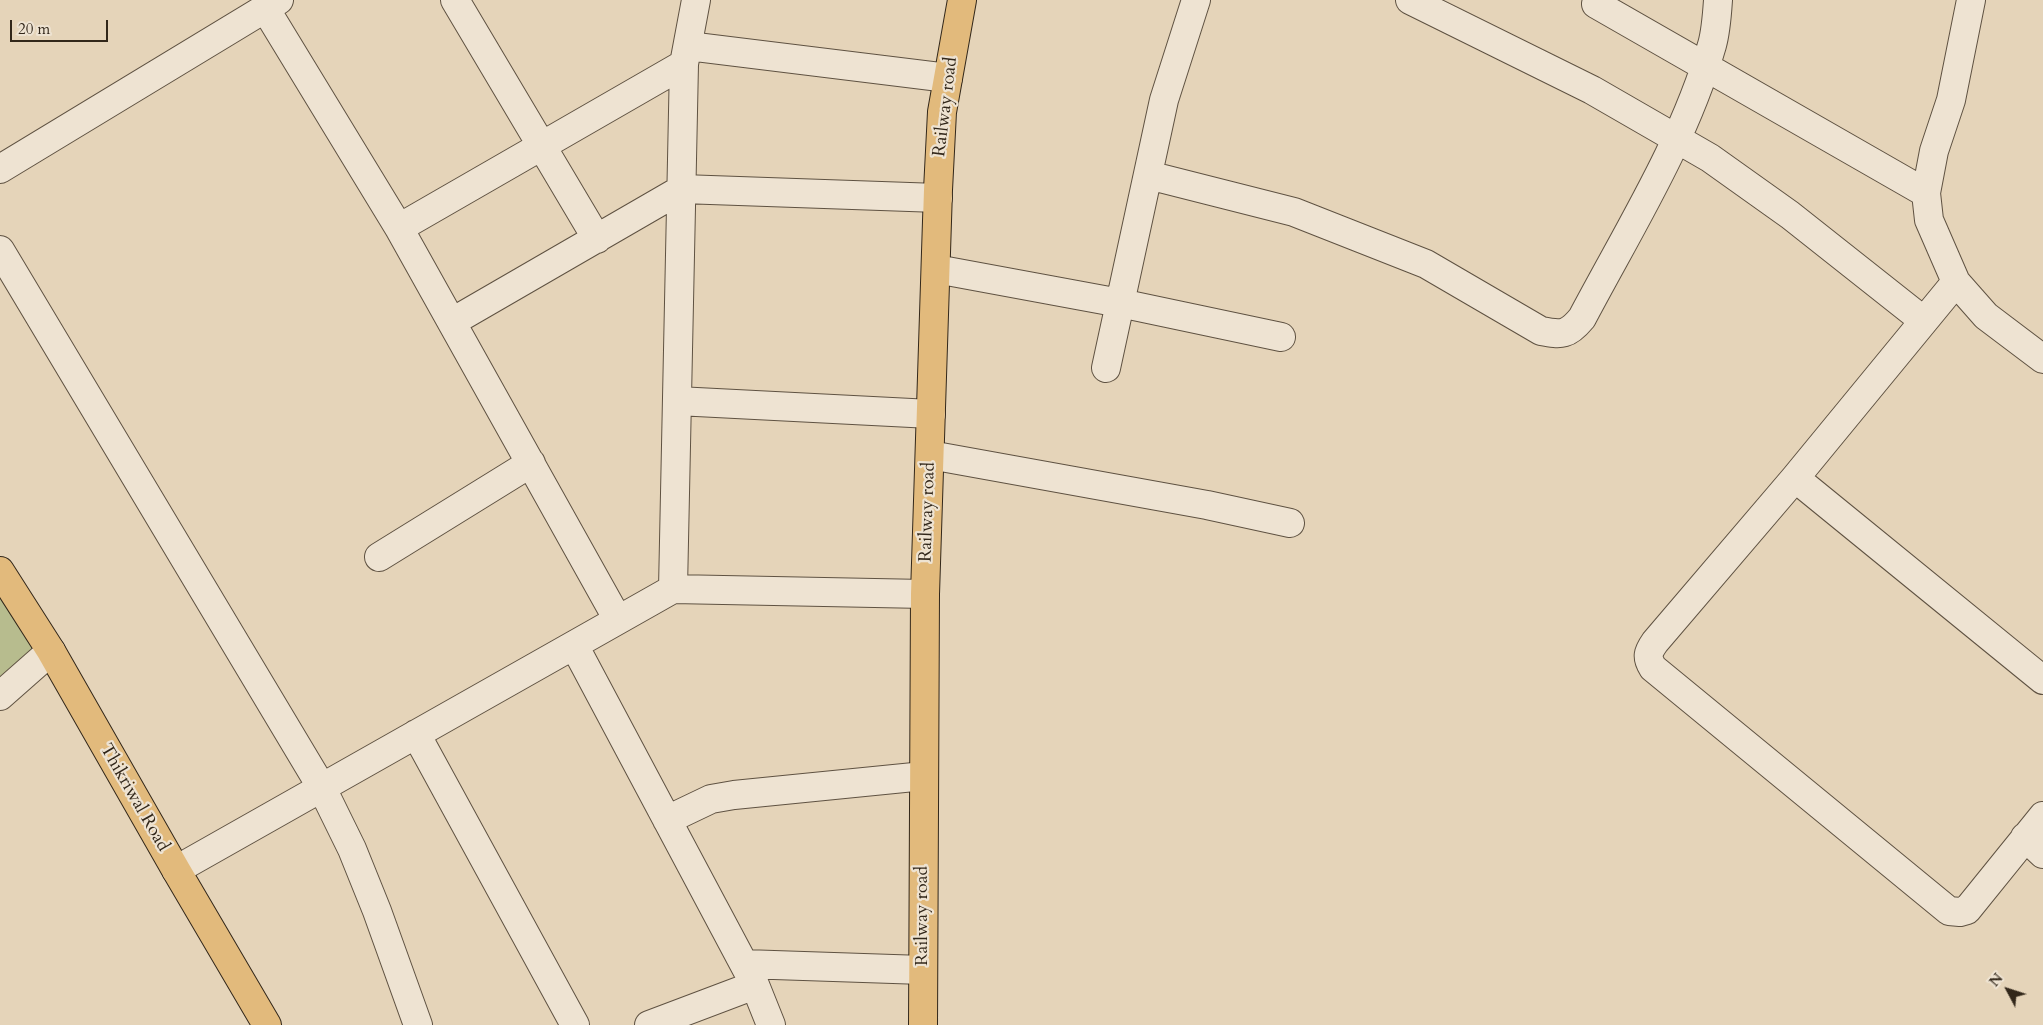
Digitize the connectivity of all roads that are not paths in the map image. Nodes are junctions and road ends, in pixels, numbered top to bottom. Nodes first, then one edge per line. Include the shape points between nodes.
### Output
1 (455, 0) edge
2 (696, 0) edge
3 (962, 0) edge
4 (1196, 0) edge
5 (1410, 0) edge
6 (1718, 0) edge
7 (1963, 1) edge
8 (272, 4) edge
9 (1596, 4) dead end
10 (686, 55) junction
11 (1705, 66) junction
12 (948, 78) junction
13 (1677, 139) junction
14 (542, 146) junction
15 (0, 169) edge
16 (1148, 175) junction
17 (682, 190) junction
18 (1926, 193) junction
19 (938, 198) junction
20 (399, 228) junction
21 (597, 239) junction
22 (0, 250) edge
23 (936, 269) junction
24 (1956, 282) junction
25 (1120, 303) junction
26 (1924, 321) junction
27 (452, 322) junction
28 (1281, 337) dead end
29 (2043, 359) edge
30 (1106, 368) dead end
31 (677, 401) junction
32 (931, 414) junction
33 (930, 455) junction
34 (531, 463) junction
35 (1795, 478) junction
36 (1290, 523) dead end
37 (379, 557) dead end
38 (0, 571) edge
39 (673, 589) junction
40 (925, 594) junction
41 (618, 620) junction
42 (574, 645) junction
43 (51, 651) junction
44 (2043, 680) edge
45 (0, 696) edge
46 (416, 734) junction
47 (924, 776) junction
48 (322, 788) junction
49 (2043, 816) edge
50 (667, 820) junction
51 (2034, 846) edge
52 (176, 870) junction
53 (923, 970) junction
54 (749, 974) junction
55 (268, 1025) edge
56 (418, 1025) edge
57 (575, 1025) edge
58 (649, 1025) edge
59 (771, 1025) edge
60 (923, 1025) edge

1 - 14 street
2 - 10 street
3 - 12 main road, Railway road
4 - 16 street via 1164,100
5 - 13 street via 1592,90
6 - 11 street via 1713,44
7 - 18 street via 1951,100 1934,151
8 - 15 street
8 - 20 street
9 - 11 street
10 - 12 street
10 - 14 street
10 - 17 street
11 - 13 street
11 - 18 street
12 - 19 main road, Railway road via 942,112
13 - 16 street via 1582,318 1573,329 1560,334 1542,331 1426,264 1294,212
13 - 26 street via 1710,158 1790,215
14 - 20 street
14 - 21 street
16 - 25 street
17 - 19 street
17 - 21 street
17 - 31 street
18 - 24 street via 1929,220
19 - 23 main road, Railway road
20 - 27 street
21 - 27 street
22 - 48 street
23 - 25 street
23 - 32 main road, Railway road
24 - 26 street
24 - 29 street via 1986,316
25 - 28 street
25 - 30 street
26 - 35 street
27 - 34 street
31 - 32 street
31 - 39 street
32 - 33 main road, Railway road
33 - 36 street via 1207,504
33 - 40 main road, Railway road
34 - 37 street
34 - 41 street
35 - 44 street
35 - 51 street via 1655,642 1648,660 1949,911 1967,910
38 - 43 main road, Thikriwal Road
39 - 40 street
39 - 41 street
40 - 47 main road, Railway road
41 - 42 street
42 - 46 street
42 - 50 street
43 - 45 street
43 - 52 main road, Thikriwal Road
46 - 48 street
46 - 57 street
47 - 50 street via 734,795 711,799
47 - 53 main road, Railway road
48 - 52 street
48 - 56 street via 356,858
49 - 51 street
50 - 54 street
52 - 55 main road, Thikriwal Road
53 - 54 street
53 - 60 main road, Railway road
54 - 58 street
54 - 59 street

